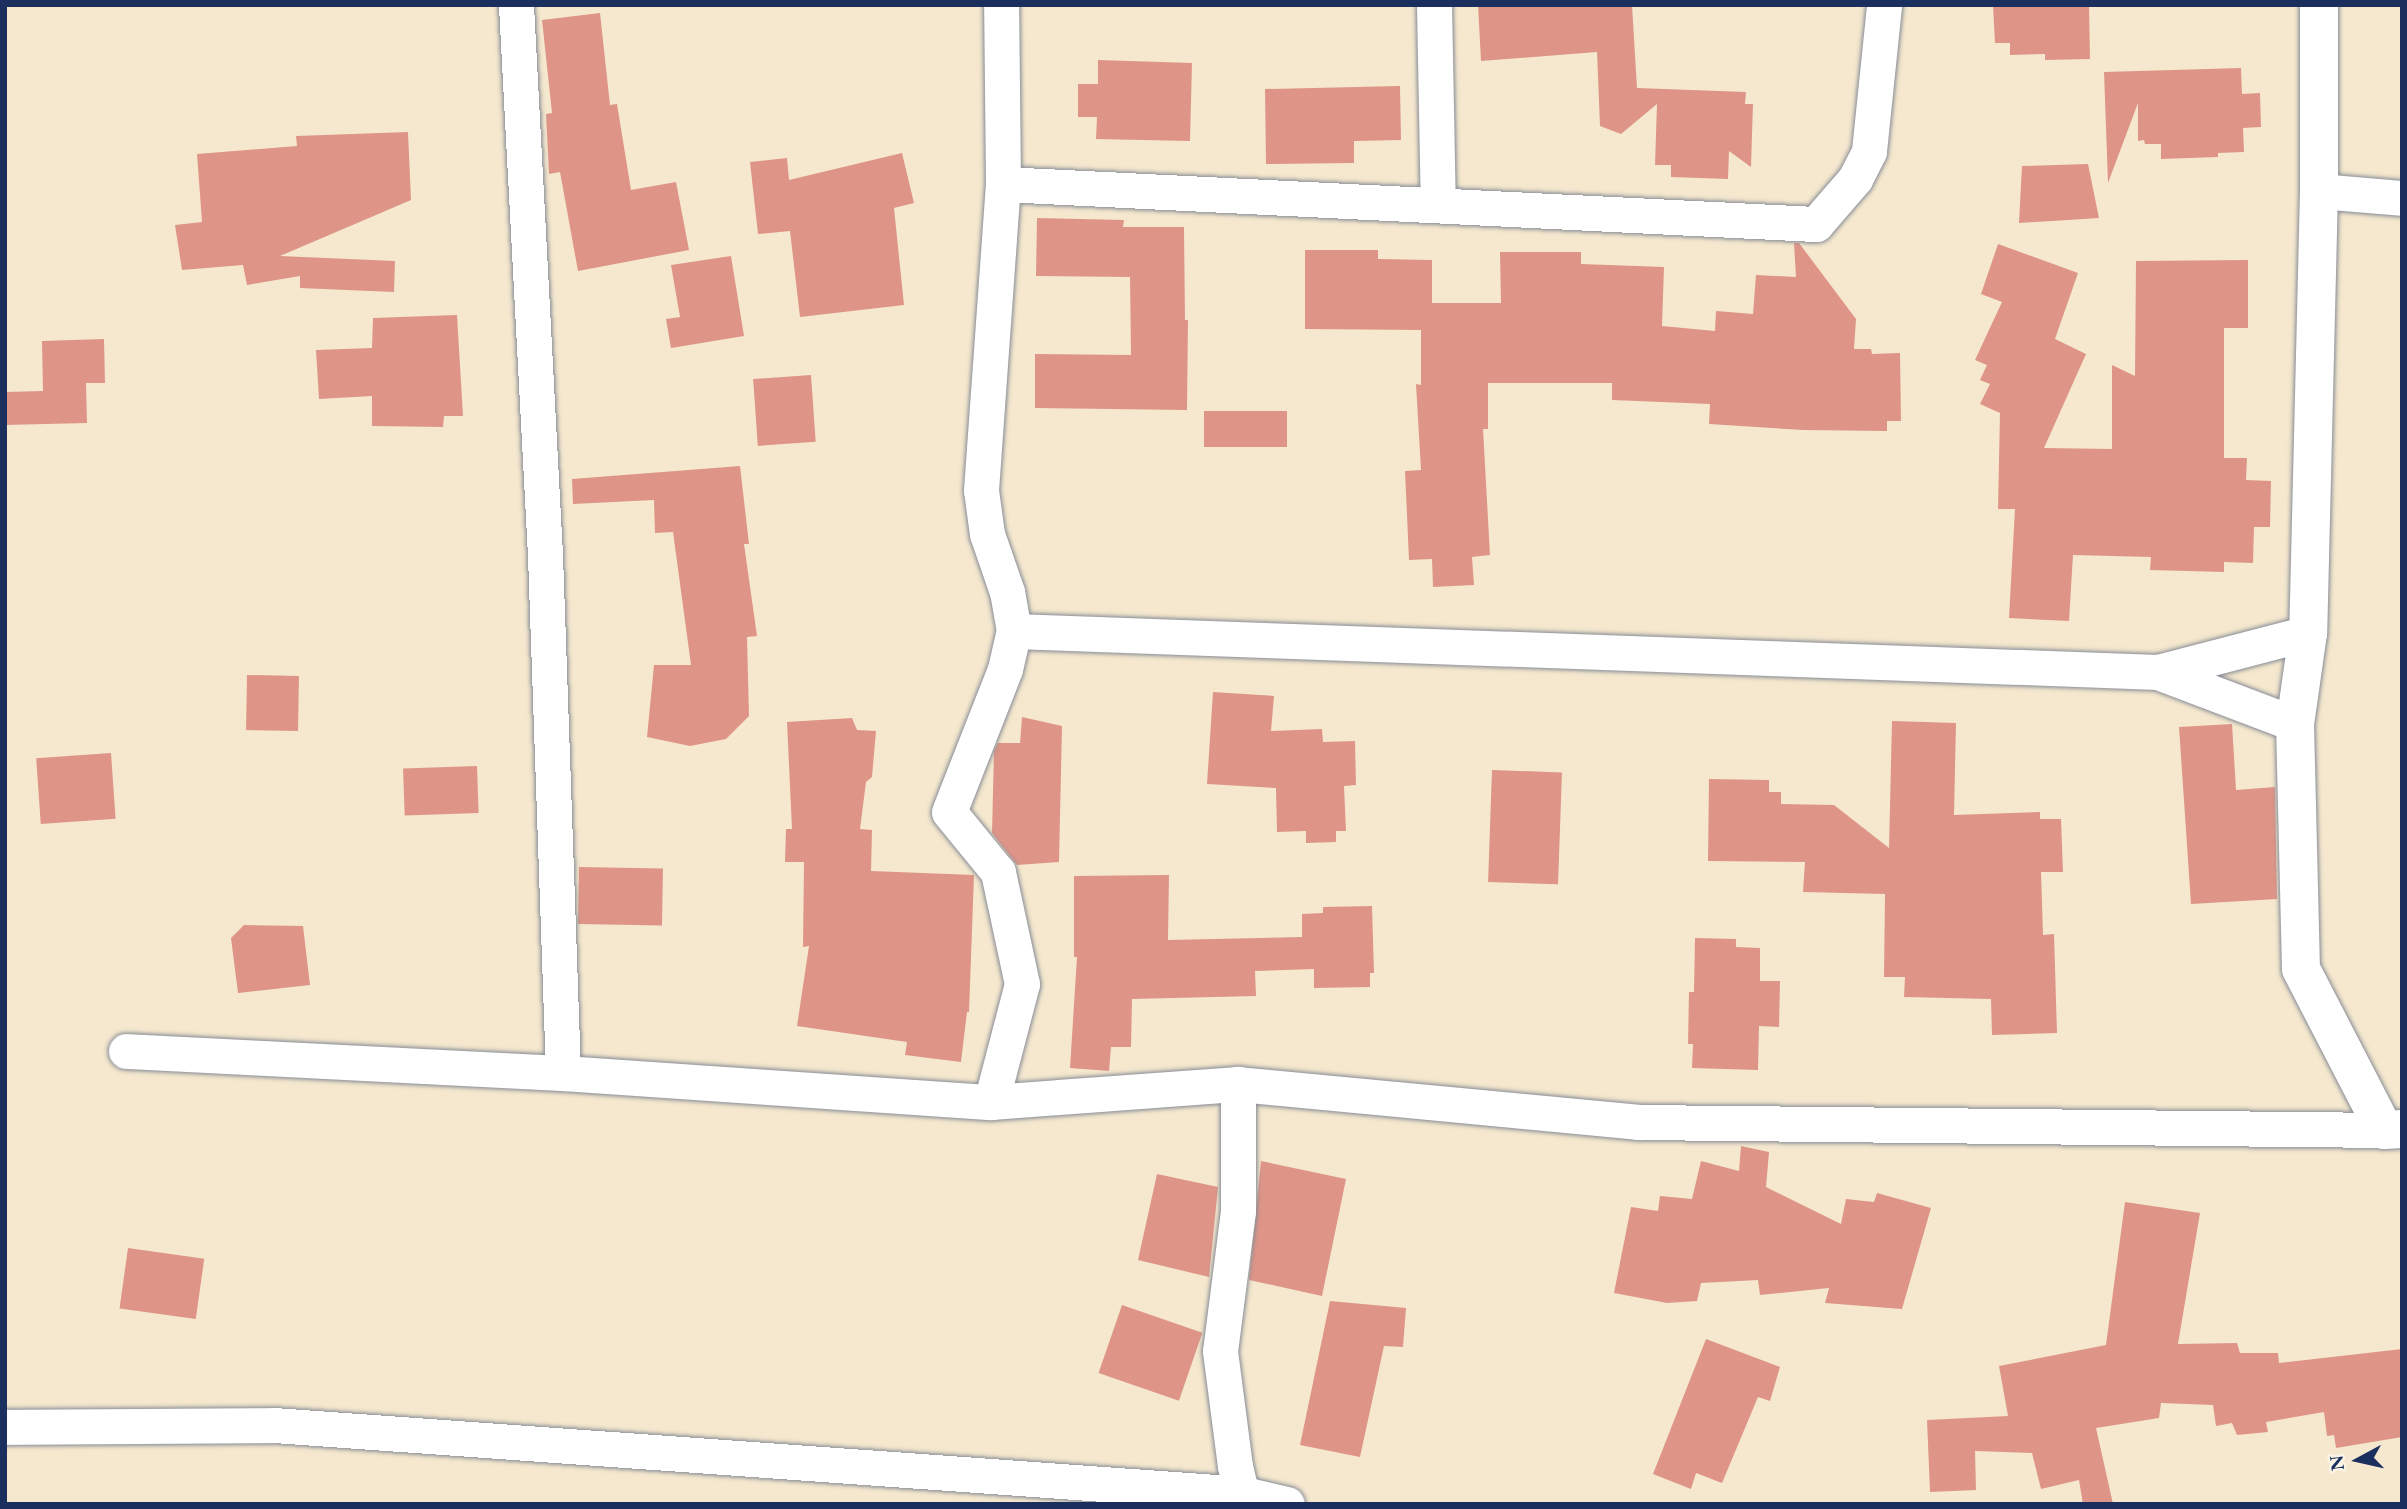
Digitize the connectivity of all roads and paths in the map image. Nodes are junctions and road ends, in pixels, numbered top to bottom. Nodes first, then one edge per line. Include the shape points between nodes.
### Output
1 (516, 5) edge
2 (1002, 5) edge
3 (1434, 5) edge
4 (1884, 5) edge
5 (2319, 5) edge
6 (1003, 184) junction
7 (2319, 191) junction
8 (2402, 198) edge
9 (1438, 205) junction
10 (1014, 631) junction
11 (2308, 633) junction
12 (2158, 672) junction
13 (2295, 724) junction
14 (126, 1051) dead end
15 (563, 1073) junction
16 (1238, 1084) junction
17 (991, 1102) junction
18 (2393, 1129) edge
19 (5, 1427) edge
20 (1244, 1499) edge
21 (1287, 1504) edge

1 - 15 street via 545,555
2 - 6 street
3 - 9 street
4 - 9 street via 1869,151 1855,179 1816,225
5 - 7 street
6 - 9 street
6 - 10 street via 981,490 987,534 1007,592
7 - 8 street
7 - 11 street
10 - 12 street
10 - 17 street via 1005,669 949,812 998,872 1022,985
11 - 12 street
11 - 13 street
12 - 13 street
13 - 18 street via 2301,969
14 - 15 street
15 - 17 street
16 - 17 street
16 - 18 street via 1638,1122
16 - 20 street via 1238,1211 1220,1351
19 - 20 street via 274,1425
20 - 21 street

